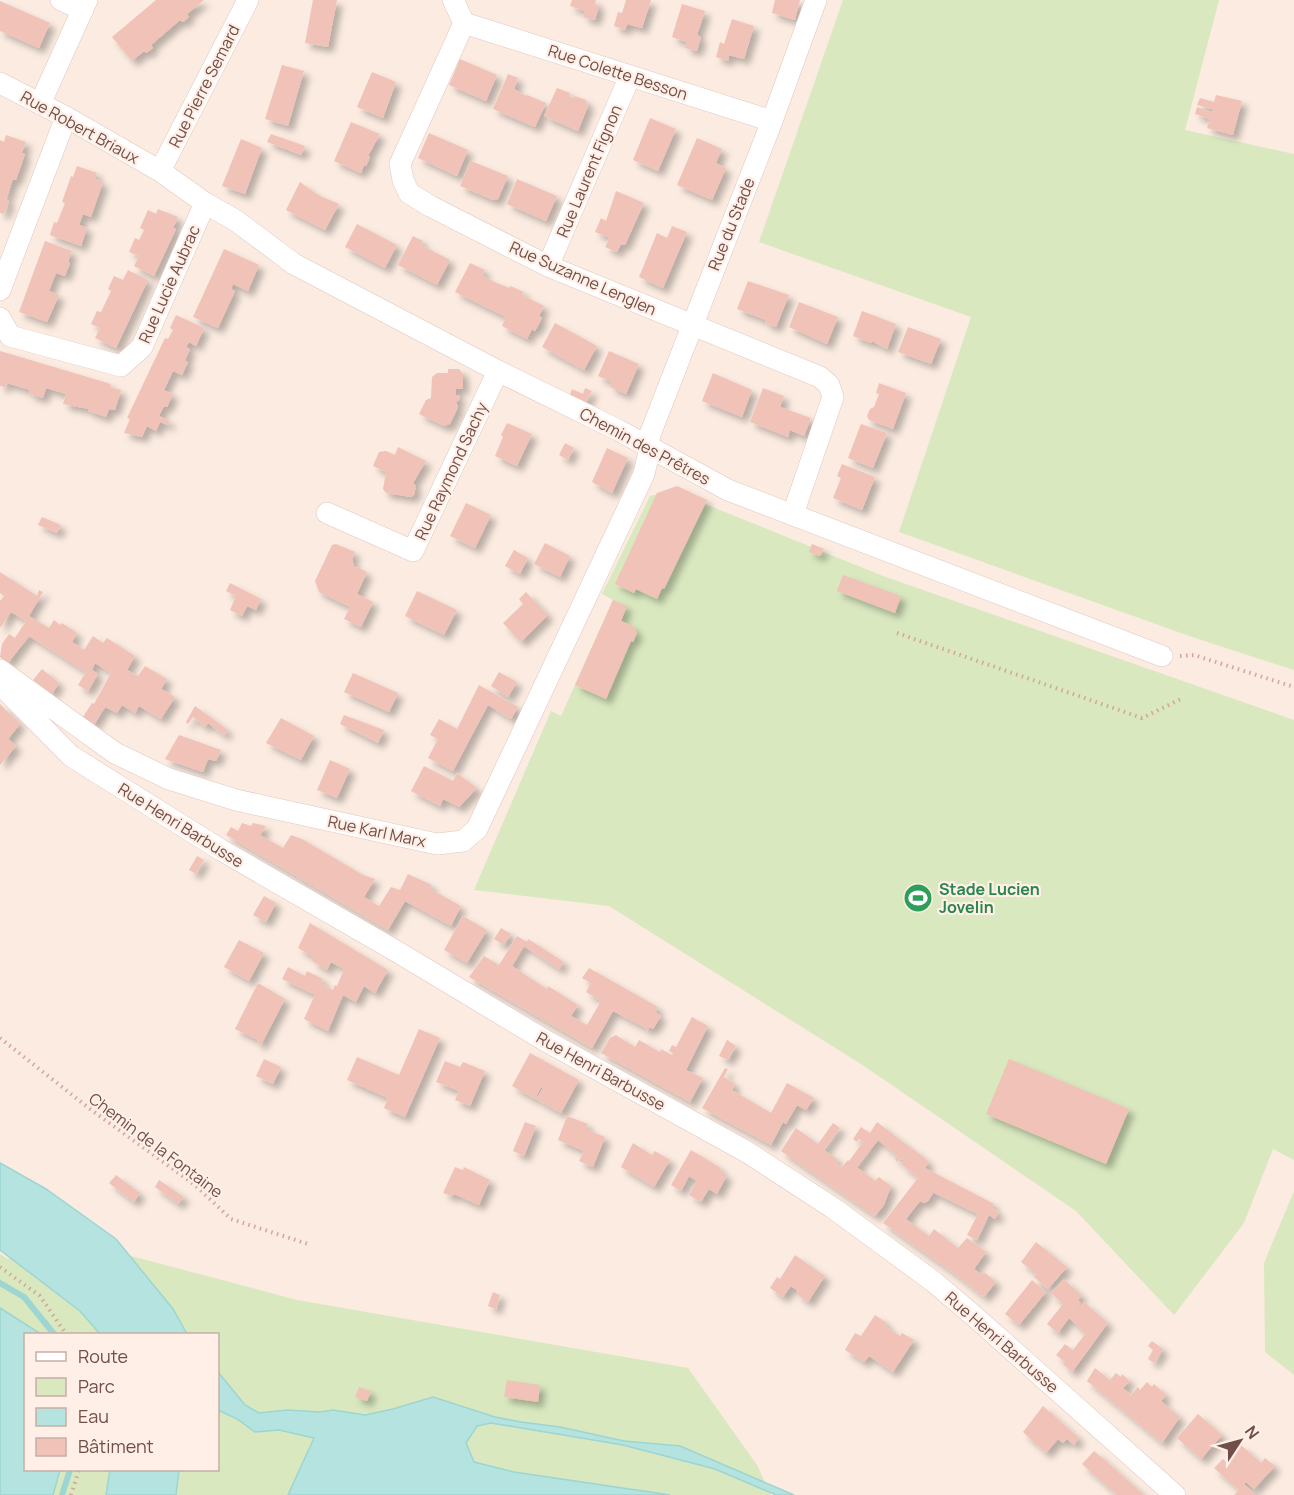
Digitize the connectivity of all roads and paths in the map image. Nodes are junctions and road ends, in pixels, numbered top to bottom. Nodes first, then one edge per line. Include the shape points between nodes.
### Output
1 (61, 0) edge
2 (248, 0) edge
3 (453, 0) edge
4 (816, 0) edge
5 (85, 5) edge
6 (465, 22) junction
7 (630, 76) junction
8 (0, 83) edge
9 (40, 104) junction
10 (66, 117) junction
11 (772, 121) junction
12 (160, 171) junction
13 (206, 202) junction
14 (549, 266) junction
15 (0, 290) edge
16 (0, 318) edge
17 (692, 325) junction
18 (498, 371) junction
19 (650, 448) junction
20 (327, 513) dead end
21 (793, 514) junction
22 (897, 633) dead end
23 (1162, 656) joint
24 (0, 670) edge
25 (0, 684) edge
26 (1294, 687) edge
27 (1182, 698) dead end
28 (0, 1038) edge
29 (312, 1245) dead end
30 (0, 1267) edge
31 (65, 1333) edge
32 (79, 1471) edge
33 (71, 1495) edge
34 (1175, 1495) edge

1 - 5 street
2 - 12 street, Rue Pierre Semard
3 - 6 street
4 - 11 street, Rue du Stade
5 - 9 street
6 - 7 street, Rue Colette Besson
6 - 14 street, Rue Suzanne Lenglen via 400,164 403,180 409,194
7 - 11 street, Rue Colette Besson
7 - 14 street, Rue Laurent Fignon
8 - 9 street, Rue Robert Briaux
9 - 10 street, Rue Robert Briaux
10 - 12 street, Rue Robert Briaux
10 - 15 street
11 - 17 street, Rue du Stade
12 - 13 street, Chemin des Prêtres
13 - 16 street, Rue Lucie Aubrac via 142,347 121,366 10,336
13 - 18 street, Chemin des Prêtres via 294,264
14 - 17 street, Rue Suzanne Lenglen
17 - 19 street, Rue du Stade via 649,437
17 - 21 street, Rue Suzanne Lenglen via 829,384 833,397
18 - 19 street, Chemin des Prêtres
18 - 20 street, Rue Raymond Sachy via 413,551
19 - 21 street, Chemin des Prêtres via 729,490
19 - 24 street, Rue Karl Marx via 644,474 477,829 463,841 437,844 236,800 169,779 116,753
21 - 23 street, Chemin des Prêtres
22 - 27 path via 1142,718
23 - 26 path via 1194,655
25 - 34 street, Rue Henri Barbusse via 71,756 101,775 546,1041 747,1152 833,1208 975,1316
28 - 29 path, Chemin de la Fontaine via 195,1185 231,1219
30 - 31 path via 40,1296
32 - 33 path

